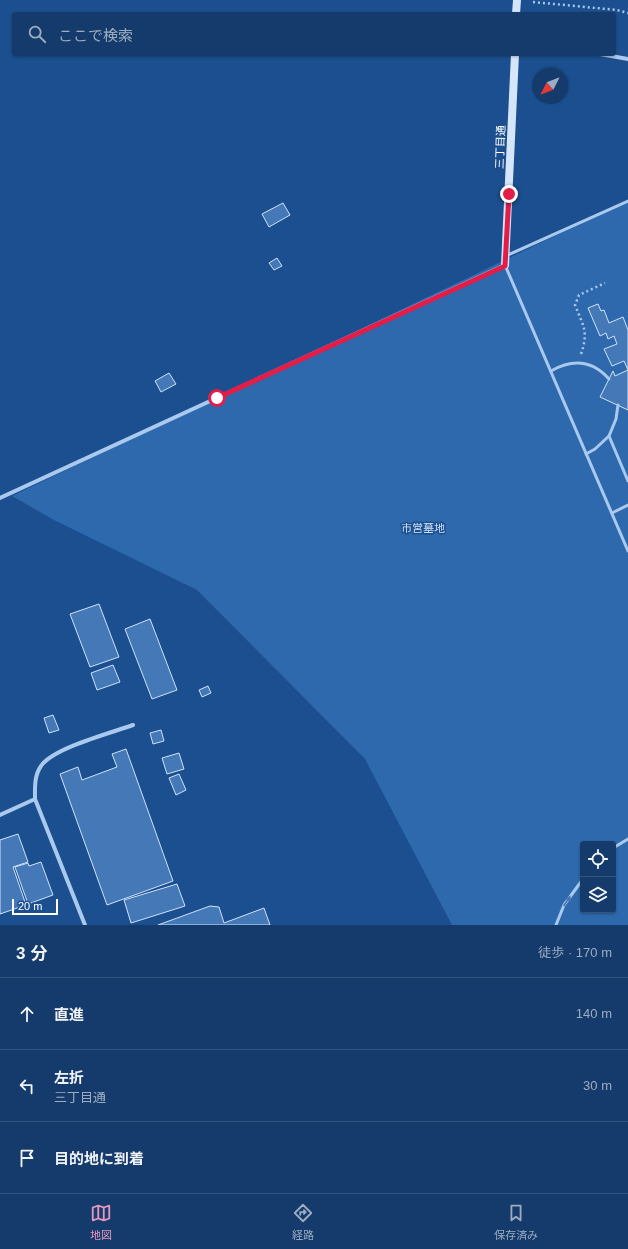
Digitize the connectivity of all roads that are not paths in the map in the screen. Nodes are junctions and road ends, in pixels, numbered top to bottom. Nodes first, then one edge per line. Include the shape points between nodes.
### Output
1 (517, 0) edge
2 (516, 12) edge
3 (515, 56) edge
4 (611, 56) edge
5 (628, 59) edge
6 (628, 201) edge
7 (506, 256) junction
8 (505, 266) junction
9 (551, 371) junction
10 (609, 379) dead end
11 (618, 406) dead end
12 (609, 436) junction
13 (586, 454) junction
14 (628, 481) edge
15 (0, 498) edge
16 (628, 505) edge
17 (612, 513) junction
18 (628, 551) edge
19 (133, 725) dead end
20 (34, 799) junction
21 (0, 814) edge
22 (628, 839) edge
23 (616, 846) edge
24 (580, 883) edge
25 (85, 925) edge
26 (556, 925) edge

1 - 2 street
3 - 7 street, 三丁目通
4 - 5 street
6 - 7 lane
7 - 8 street, 三丁目通
8 - 9 lane
8 - 15 street
9 - 10 lane via 568,363 586,363 602,371
9 - 13 lane
11 - 12 lane
12 - 13 lane
12 - 14 lane
13 - 17 lane
16 - 17 lane
17 - 18 lane
19 - 20 street via 56,753 41,766 35,782
20 - 21 street
20 - 25 street
22 - 23 lane
26 -> 24 lane via 564,904

